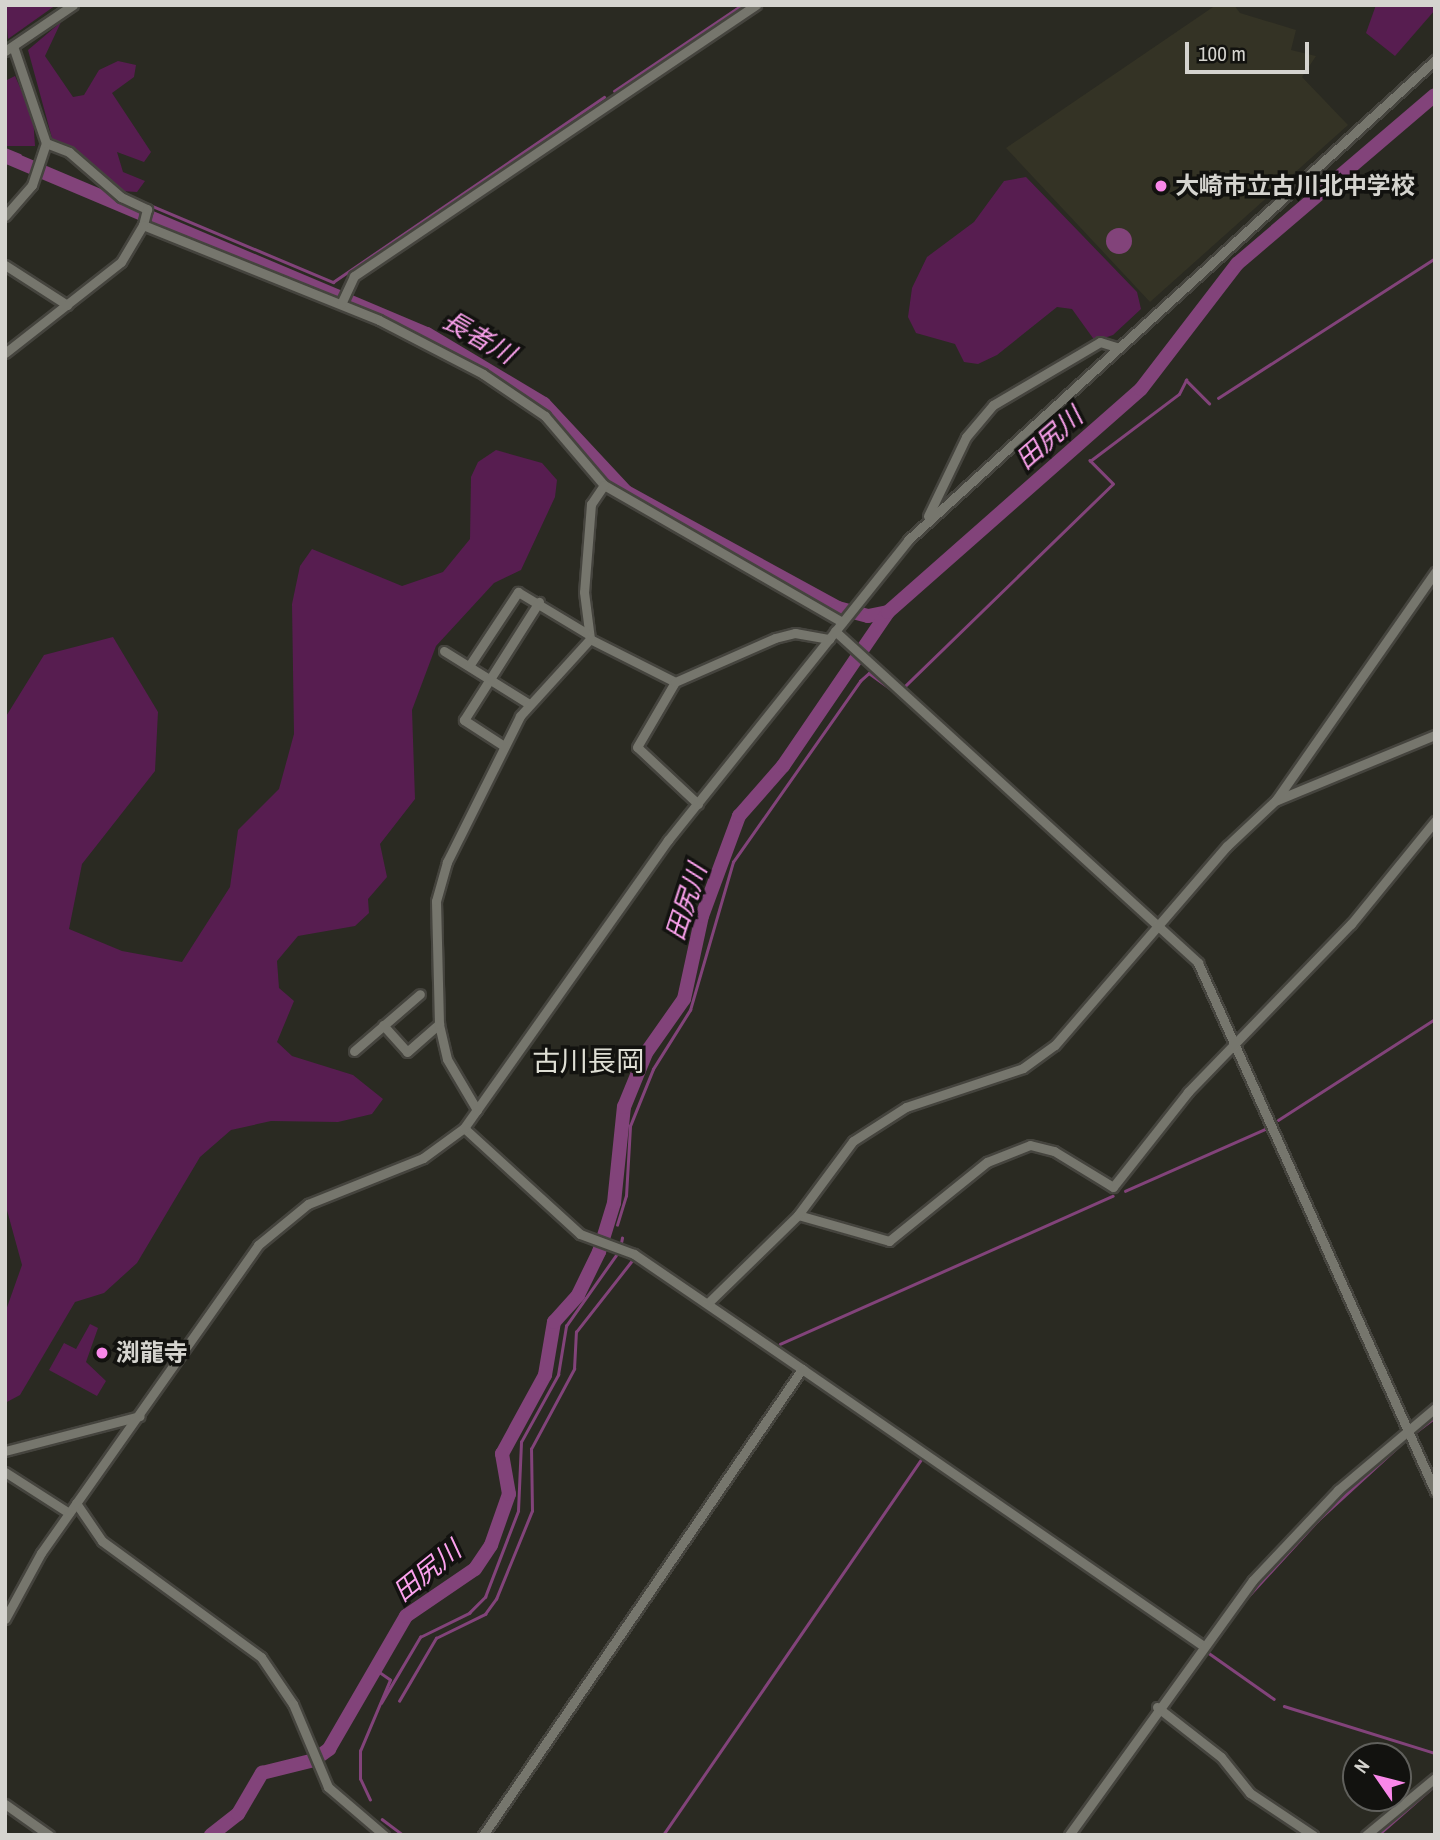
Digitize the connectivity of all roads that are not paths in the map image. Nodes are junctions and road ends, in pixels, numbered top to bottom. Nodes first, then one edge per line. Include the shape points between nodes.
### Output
1 (72, 5) edge
2 (756, 5) edge
3 (9, 48) edge
4 (1435, 60) edge
5 (46, 143) junction
6 (5, 216) edge
7 (145, 219) junction
8 (5, 265) edge
9 (343, 300) junction
10 (67, 305) junction
11 (1116, 348) junction
12 (5, 353) edge
13 (604, 485) junction
14 (926, 521) junction
15 (1435, 572) edge
16 (539, 602) junction
17 (844, 620) junction
18 (832, 635) junction
19 (589, 636) junction
20 (444, 651) dead end
21 (469, 666) junction
22 (490, 680) junction
23 (675, 682) junction
24 (529, 704) junction
25 (1435, 735) edge
26 (504, 746) junction
27 (1276, 800) junction
28 (698, 804) junction
29 (1435, 821) edge
30 (1158, 932) junction
31 (420, 994) dead end
32 (439, 1024) junction
33 (383, 1025) junction
34 (1235, 1042) junction
35 (354, 1051) dead end
36 (477, 1111) junction
37 (464, 1128) junction
38 (798, 1215) junction
39 (709, 1302) junction
40 (802, 1369) junction
41 (1435, 1408) edge
42 (140, 1416) junction
43 (1409, 1429) junction
44 (5, 1451) edge
45 (5, 1472) edge
46 (1435, 1491) edge
47 (76, 1503) junction
48 (69, 1513) junction
49 (5, 1619) edge
50 (1201, 1644) junction
51 (1157, 1707) junction
52 (1435, 1777) edge
53 (5, 1804) edge
54 (49, 1835) edge
55 (384, 1835) edge
56 (482, 1835) edge
57 (1069, 1835) edge
58 (1313, 1835) edge
59 (1366, 1835) edge

1 - 3 street
2 - 9 street via 354,276
3 - 5 street
4 - 11 street
5 - 6 street via 32,186
5 - 7 street via 69,152
7 - 9 street
7 - 10 street via 126,258
8 - 10 street
9 - 13 street via 441,350 537,410
10 - 12 street
11 - 14 street
11 - 14 street via 1100,342 993,405 966,437
13 - 17 street
13 - 19 street via 591,504 584,592
14 - 17 street
15 - 27 street
16 - 19 street
16 - 21 street via 524,593 514,595
16 - 22 street
17 - 18 street
18 - 23 street via 795,633 775,638
18 - 28 street
18 - 30 street via 852,645
19 - 23 street
19 - 24 street
20 - 21 street
21 - 22 street
22 - 24 street
22 - 26 street via 464,720
23 - 28 street via 637,747
24 - 26 street
25 - 27 street
26 - 32 street via 447,862 436,901
27 - 30 street via 1227,846
28 - 36 street
29 - 34 street via 1351,924
30 - 34 street via 1198,963
30 - 38 street via 1031,1063 896,1113 841,1153
31 - 33 street
32 - 33 street via 407,1052
32 - 36 street via 447,1059
33 - 35 street
34 - 38 street via 1113,1187 1054,1151 1030,1145 987,1162 889,1241
34 - 43 street
36 - 37 street
37 - 39 street via 549,1210
37 - 42 street via 423,1158 340,1188 283,1221 258,1245
38 - 39 street
39 - 40 street
40 - 50 street
40 - 56 street
41 - 43 street
42 - 44 street
42 - 47 street
43 - 46 street
43 - 50 street via 1297,1532
45 - 48 street
47 - 48 street
47 - 55 street via 102,1541 261,1657 293,1704 339,1802
48 - 49 street
50 - 51 street
51 - 57 street
51 - 58 street via 1221,1757 1250,1793
52 - 59 street
53 - 54 street

